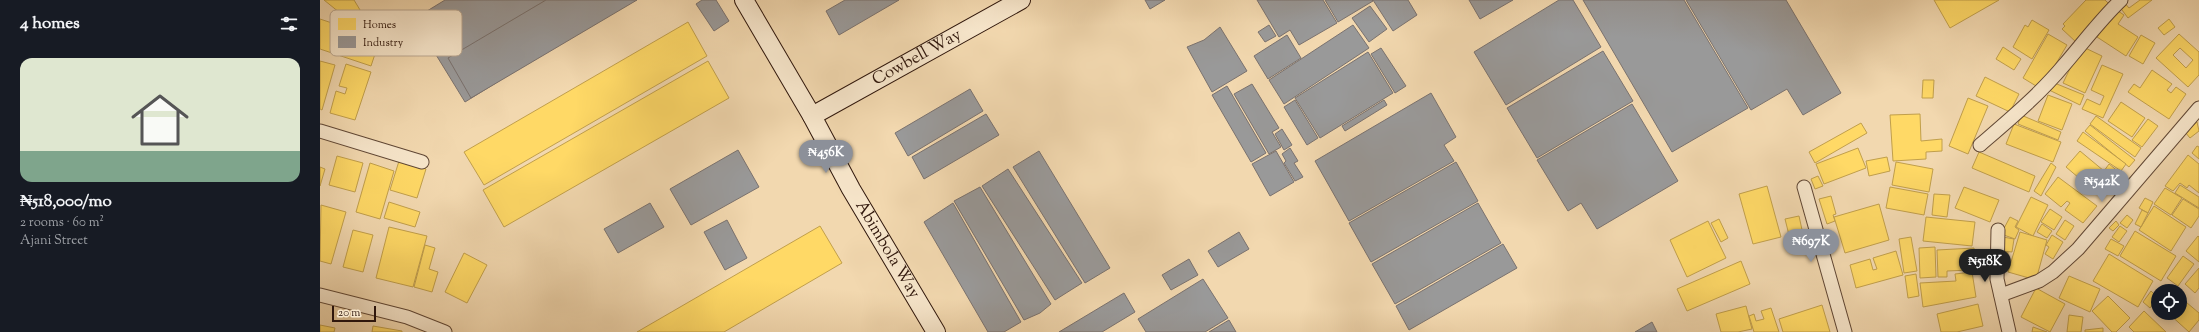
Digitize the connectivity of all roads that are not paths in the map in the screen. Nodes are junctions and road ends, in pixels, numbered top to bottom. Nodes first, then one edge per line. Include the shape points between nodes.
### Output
1 (744, 0) edge
2 (1021, 0) edge
3 (2121, 0) edge
4 (2199, 108) edge
5 (812, 116) junction
6 (320, 131) edge
7 (1980, 145) dead end
8 (422, 162) dead end
9 (1804, 188) dead end
10 (1998, 230) dead end
11 (320, 295) edge
12 (2000, 295) junction
13 (445, 332) edge
14 (936, 332) edge
15 (1845, 332) edge
16 (2009, 332) edge

1 - 5 street, Abimbola Way
2 - 5 street, Cowbell Way
3 - 7 street via 2025,107
4 - 12 street via 2078,249 2039,281
5 - 14 street, Abimbola Way via 851,189
6 - 8 street
9 - 15 street
10 - 12 street via 1997,279
11 - 13 street via 407,317
12 - 16 street

